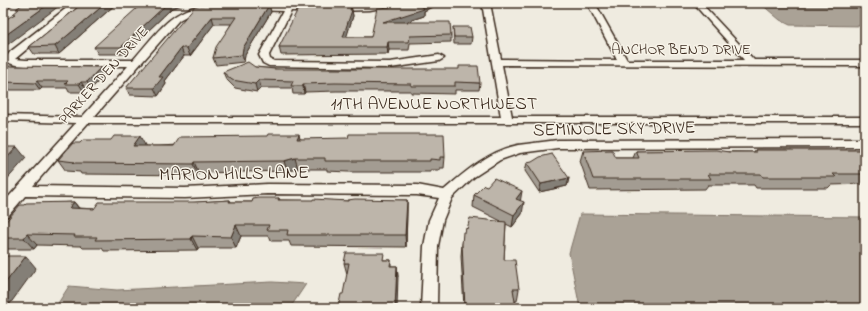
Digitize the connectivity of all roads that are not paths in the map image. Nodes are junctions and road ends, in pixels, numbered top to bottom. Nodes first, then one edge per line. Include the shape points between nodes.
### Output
1 (10, 3) edge
2 (78, 3) edge
3 (394, 3) edge
4 (486, 3) edge
5 (591, 3) edge
6 (697, 3) edge
7 (3, 8) edge
8 (213, 8) edge
9 (243, 8) edge
10 (288, 9) junction
11 (439, 58) dead end
12 (496, 62) junction
13 (135, 63) junction
14 (624, 63) junction
15 (752, 63) junction
16 (865, 63) edge
17 (3, 118) edge
18 (84, 120) junction
19 (507, 120) junction
20 (865, 120) edge
21 (865, 143) edge
22 (22, 191) junction
23 (447, 195) junction
24 (3, 212) edge
25 (429, 308) edge

1 - 7 street
2 - 13 street via 10,59 13,62 26,63
3 - 10 street via 370,8
4 - 12 street
5 - 14 street
6 - 15 street
8 - 13 street, PARKER DEN DRIVE via 184,12
9 - 10 street
10 - 11 street via 264,55 266,61 272,64 390,65
12 - 14 street, ANCHOR BEND DRIVE
12 - 19 street
13 - 18 street, PARKER DEN DRIVE
14 - 15 street, ANCHOR BEND DRIVE
15 - 16 street, ANCHOR BEND DRIVE
17 - 18 street, 11TH AVENUE NORTHWEST
18 - 19 street, 11TH AVENUE NORTHWEST
18 - 22 street, PARKER DEN DRIVE
19 - 20 street, 11TH AVENUE NORTHWEST
21 - 23 street, SEMINOLE SKY DRIVE via 558,144 518,149 496,157 470,174
22 - 23 street, MARION HILLS LANE via 185,193 267,189 417,190
22 - 24 street, PARKER DEN DRIVE
23 - 25 street, SEMINOLE SKY DRIVE via 436,220 431,246

